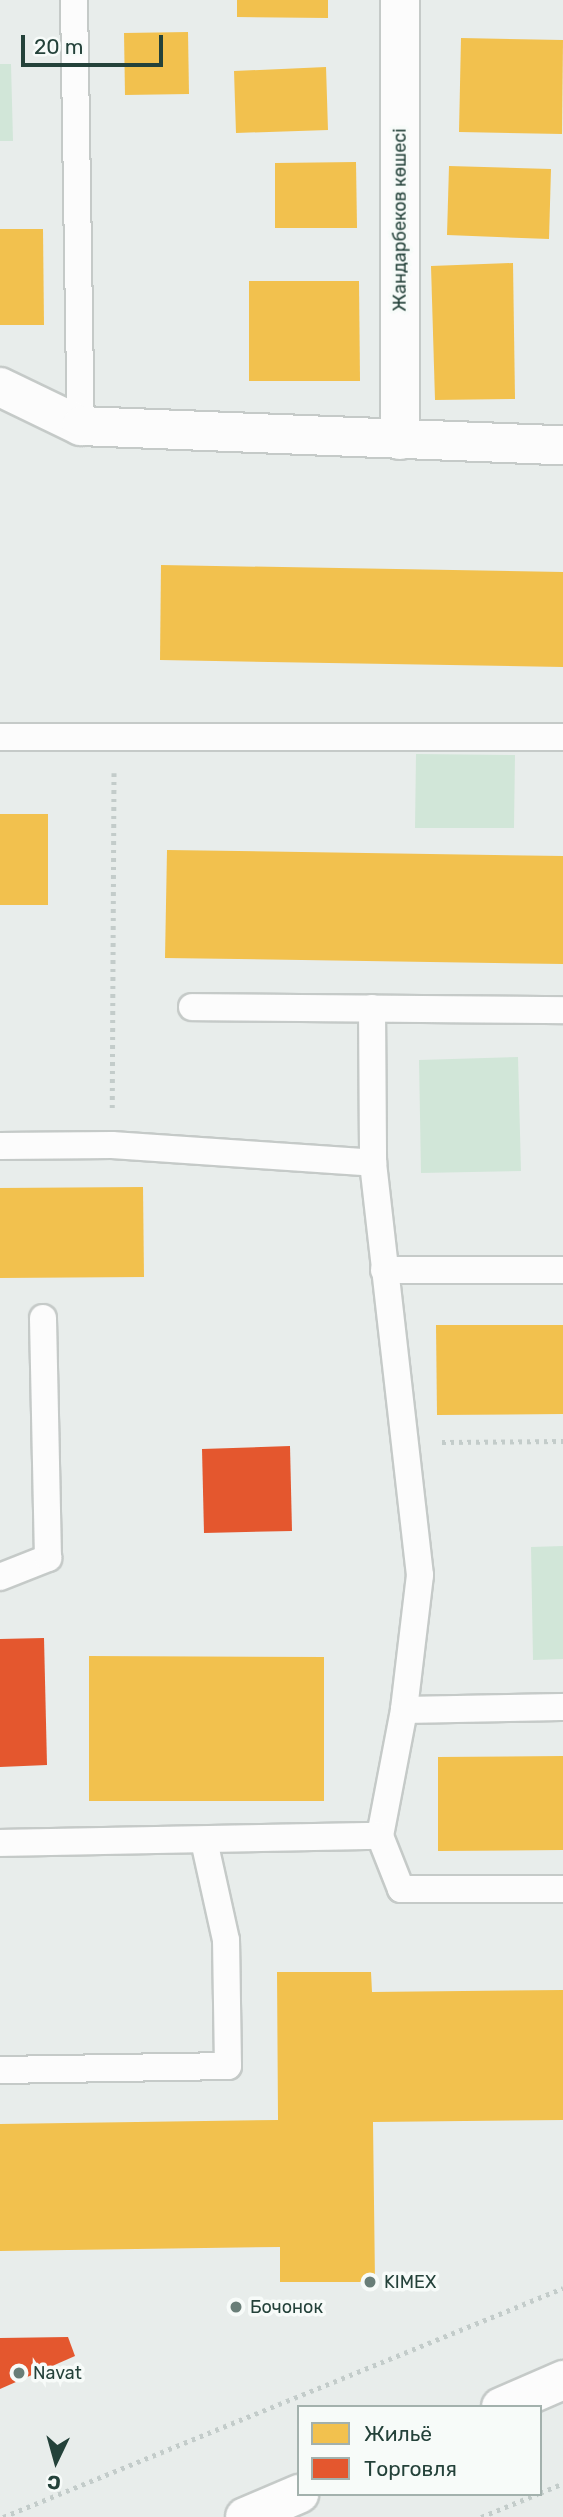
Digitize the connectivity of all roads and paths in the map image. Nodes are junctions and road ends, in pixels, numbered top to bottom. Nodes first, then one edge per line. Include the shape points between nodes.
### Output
1 (74, 0) edge
2 (400, 0) edge
3 (0, 387) edge
4 (80, 426) junction
5 (400, 440) junction
6 (563, 445) edge
7 (0, 737) edge
8 (114, 737) junction
9 (563, 737) edge
10 (192, 1007) dead end
11 (372, 1008) junction
12 (563, 1010) edge
13 (112, 1145) junction
14 (0, 1146) edge
15 (373, 1163) junction
16 (383, 1270) junction
17 (563, 1270) edge
18 (43, 1318) dead end
19 (563, 1441) edge
20 (402, 1443) junction
21 (0, 1577) edge
22 (563, 1707) edge
23 (404, 1710) junction
24 (380, 1836) junction
25 (204, 1841) junction
26 (0, 1843) edge
27 (563, 1889) edge
28 (0, 2070) edge
29 (563, 2288) edge
30 (563, 2380) edge
31 (506, 2405) edge
32 (563, 2483) edge
33 (542, 2491) edge
34 (297, 2495) edge
35 (531, 2496) edge
36 (3, 2517) edge
37 (245, 2517) edge
38 (481, 2517) edge

1 - 4 lane
2 - 5 street, Жандарбеков көшесі
3 - 4 street
4 - 5 street
5 - 6 street
7 - 8 lane
8 - 9 lane
8 - 13 path
10 - 11 lane
11 - 12 lane
11 - 15 lane
13 - 14 lane
13 - 15 lane
15 - 16 lane
16 - 17 lane
16 - 20 lane
18 - 21 lane via 48,1558
19 - 20 path
20 - 23 lane via 420,1575
22 - 23 lane
23 - 24 lane
24 - 25 lane
24 - 27 lane via 401,1889
25 - 26 lane
25 - 28 lane via 226,1940 228,2066
29 - 36 path
30 - 31 street
32 - 33 path
34 - 37 street
35 - 38 path

